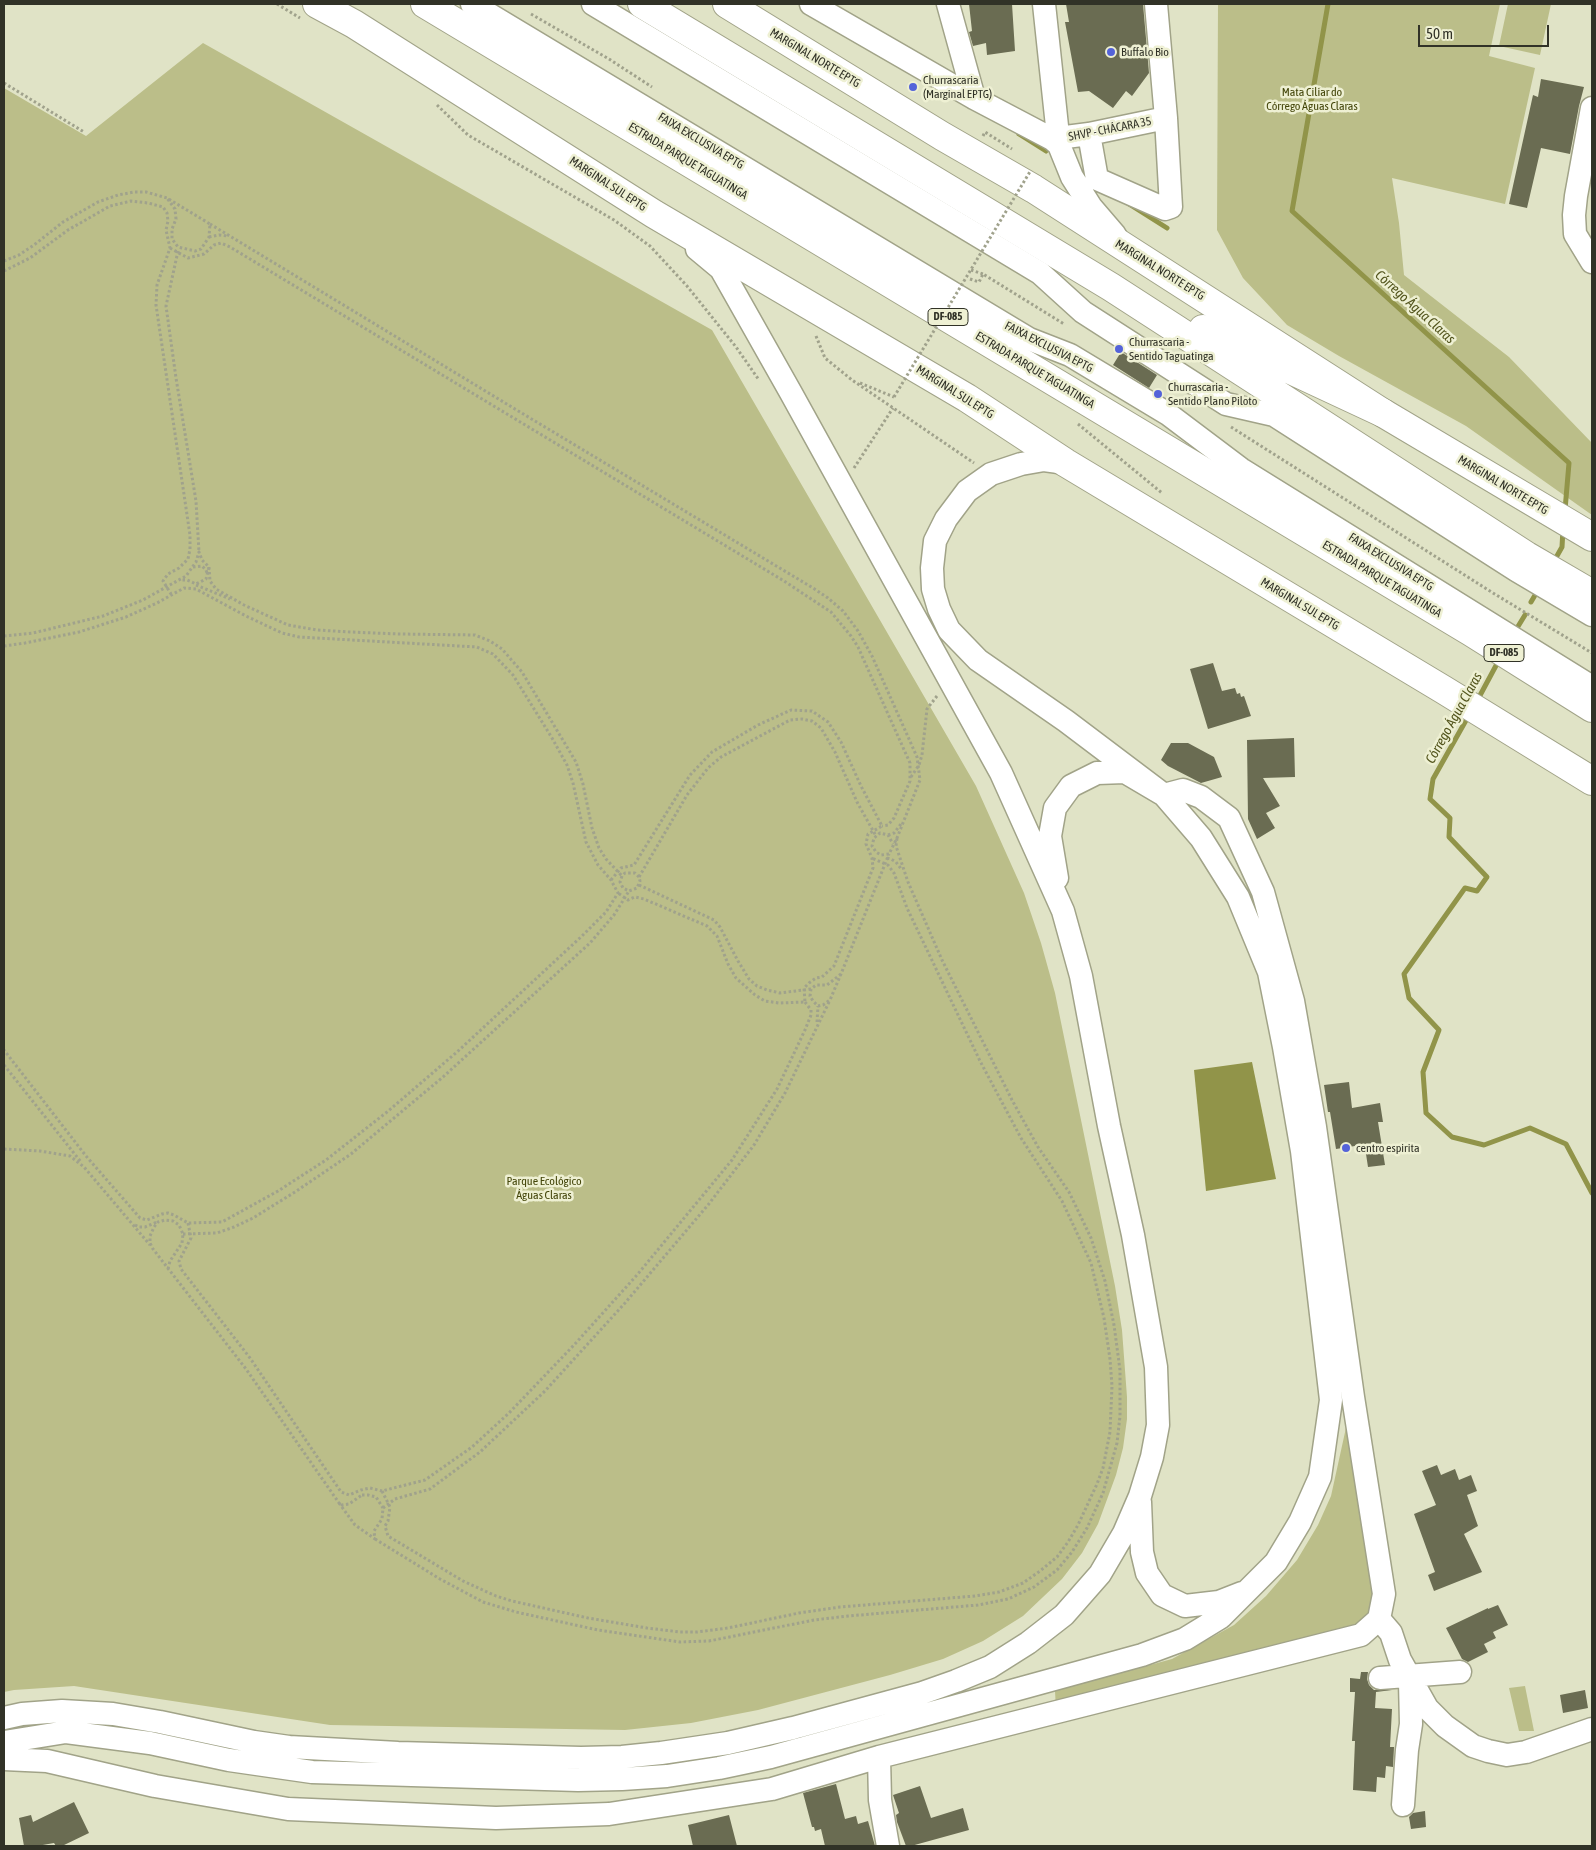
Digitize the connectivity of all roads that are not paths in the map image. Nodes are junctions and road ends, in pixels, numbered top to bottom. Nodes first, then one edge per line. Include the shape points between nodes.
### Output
1 (425, 4) edge
2 (472, 4) edge
3 (593, 4) edge
4 (642, 4) edge
5 (727, 4) edge
6 (812, 4) edge
7 (948, 4) edge
8 (1044, 4) edge
9 (1156, 4) edge
10 (309, 11) edge
11 (974, 98) junction
12 (1592, 108) edge
13 (1166, 118) junction
14 (1089, 134) junction
15 (1059, 142) junction
16 (654, 214) junction
17 (1129, 251) junction
18 (1592, 262) edge
19 (1111, 287) junction
20 (1383, 413) junction
21 (1066, 463) junction
22 (1592, 536) edge
23 (1521, 563) junction
24 (1587, 601) edge
25 (1474, 624) junction
26 (1544, 668) junction
27 (1592, 687) edge
28 (1592, 708) edge
29 (1592, 782) edge
30 (1164, 794) junction
31 (1063, 911) junction
32 (1140, 1496) junction
33 (1250, 1590) junction
34 (1379, 1619) junction
35 (1460, 1672) dead end
36 (1410, 1676) junction
37 (1380, 1678) dead end
38 (4, 1718) edge
39 (1592, 1729) edge
40 (4, 1742) edge
41 (879, 1757) junction
42 (4, 1759) edge
43 (1403, 1806) dead end
44 (888, 1846) edge

1 - 25 main road, ESTRADA PARQUE TAGUATINGA / DF-085
2 - 25 street, FAIXA EXCLUSIVA EPTG via 1029,339 1070,355 1168,414 1241,470
3 - 23 street via 1040,273 1083,312 1226,404 1274,415
4 - 19 main road
5 - 17 main road, MARGINAL NORTE EPTG via 1034,189
6 - 11 street
7 - 11 street
8 - 15 street, SHVP - CHÁCARA 35
9 - 13 street, SHVP - CHÁCARA 35
10 - 16 main road, MARGINAL SUL EPTG via 362,29
11 - 15 street
12 - 18 street via 1574,214 1576,234
13 - 14 street, SHVP - CHÁCARA 35
13 - 14 street via 1171,207 1165,210 1098,179
14 - 15 street, SHVP - CHÁCARA 35
15 - 17 street, SHVP - CHÁCARA 35 via 1072,177 1091,206
16 - 21 main road, MARGINAL SUL EPTG via 967,398
16 - 31 street via 721,269 1000,773
17 - 20 main road, MARGINAL NORTE EPTG
19 - 20 main road
19 - 23 main road
20 - 22 main road, MARGINAL NORTE EPTG
21 - 29 main road, MARGINAL SUL EPTG
21 - 30 street via 1044,460 1021,464 991,474 967,491 946,519 935,541 933,589 949,630 978,660
23 - 24 main road
25 - 26 main road, ESTRADA PARQUE TAGUATINGA / DF-085
26 - 27 street
26 - 28 main road, ESTRADA PARQUE TAGUATINGA / DF-085
30 - 31 street via 1126,772 1097,773 1072,786 1055,808 1050,836
30 - 33 street via 1200,838 1238,897 1269,972 1302,1152 1331,1400 1320,1477 1300,1522 1276,1562
30 - 34 street via 1183,790 1201,797 1229,818 1263,892 1293,1001 1315,1127 1384,1594
31 - 32 street via 1081,976 1156,1367 1158,1425
32 - 33 street via 1142,1552 1147,1573 1162,1595 1185,1606 1219,1602
32 - 38 street via 1124,1533 1100,1574 1064,1615 1028,1643 990,1666 922,1693 728,1743 622,1757 398,1753 280,1746 113,1714 62,1712
33 - 40 street via 1221,1617 1185,1639 1142,1655 770,1757 667,1776 578,1780 312,1772 229,1760 150,1743 66,1732
34 - 36 street via 1391,1633 1400,1660
34 - 41 street via 1361,1635
35 - 36 street
36 - 37 street
36 - 39 street via 1436,1718 1473,1746 1488,1751 1507,1755 1526,1752
36 - 43 street via 1411,1724
41 - 42 street via 772,1789 608,1814 496,1818 288,1809 155,1786 47,1762
41 - 44 street via 880,1800

